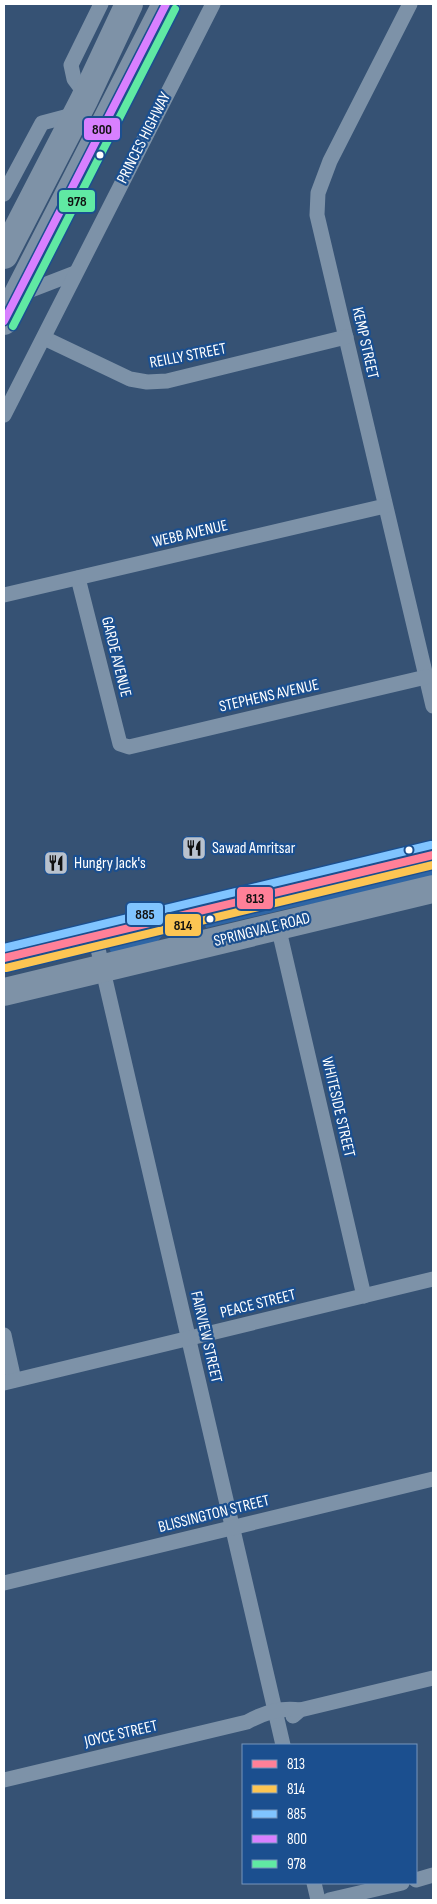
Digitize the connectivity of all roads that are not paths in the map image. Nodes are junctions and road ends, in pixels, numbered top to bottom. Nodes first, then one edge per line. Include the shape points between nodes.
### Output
1 (101, 4) edge
2 (129, 4) edge
3 (166, 4) edge
4 (213, 4) edge
5 (410, 4) edge
6 (81, 104) junction
7 (4, 194) edge
8 (4, 255) edge
9 (76, 273) junction
10 (17, 295) junction
11 (4, 321) edge
12 (346, 337) junction
13 (44, 338) junction
14 (4, 416) edge
15 (385, 506) junction
16 (78, 578) junction
17 (4, 595) edge
18 (426, 677) junction
19 (433, 706) edge
20 (120, 744) joint
21 (433, 855) edge
22 (433, 889) edge
23 (278, 926) junction
24 (95, 936) junction
25 (4, 958) edge
26 (103, 968) junction
27 (4, 992) edge
28 (433, 1279) edge
29 (364, 1296) junction
30 (4, 1335) edge
31 (189, 1339) junction
32 (9, 1382) edge
33 (433, 1479) edge
34 (232, 1528) junction
35 (4, 1583) edge
36 (433, 1678) edge
37 (276, 1716) junction
38 (283, 1744) edge
39 (4, 1780) edge
40 (433, 1875) edge
41 (417, 1880) edge
42 (314, 1884) edge
43 (398, 1884) edge
44 (318, 1900) edge
45 (329, 1900) edge

1 - 6 street via 71,65
2 - 6 highway
3 - 10 highway
4 - 9 street, PRINCES HIGHWAY
5 - 12 street, KEMP STREET via 330,161 318,193 317,215
6 - 7 street via 42,122
6 - 8 highway
9 - 10 street
9 - 13 street, PRINCES HIGHWAY
10 - 11 highway
12 - 13 street, REILLY STREET via 167,381 147,382 130,379
12 - 15 street, KEMP STREET
13 - 14 street, PRINCES HIGHWAY
15 - 16 street, WEBB AVENUE
15 - 18 street, KEMP STREET
16 - 17 street, WEBB AVENUE
16 - 20 street, GARDE AVENUE
18 - 19 street, KEMP STREET
18 - 20 street, STEPHENS AVENUE via 129,747
21 - 24 highway, SPRINGVALE ROAD
22 - 23 highway, SPRINGVALE ROAD
23 - 26 highway, SPRINGVALE ROAD
23 - 29 street, WHITESIDE STREET
24 - 25 highway, SPRINGVALE ROAD
24 - 26 street, FAIRVIEW STREET
26 - 27 highway, SPRINGVALE ROAD
26 - 31 street, FAIRVIEW STREET
28 - 29 street, PEACE STREET
29 - 31 street, PEACE STREET
30 - 32 street
31 - 32 street, PEACE STREET
31 - 34 street, FAIRVIEW STREET
33 - 34 street, BLISSINGTON STREET
34 - 35 street, BLISSINGTON STREET
34 - 37 street, FAIRVIEW STREET
36 - 37 street, JOYCE STREET via 300,1710 292,1716
37 - 38 street, FAIRVIEW STREET
37 - 39 street, JOYCE STREET via 262,1724 247,1722
40 - 41 street
42 - 44 street
43 - 45 street

